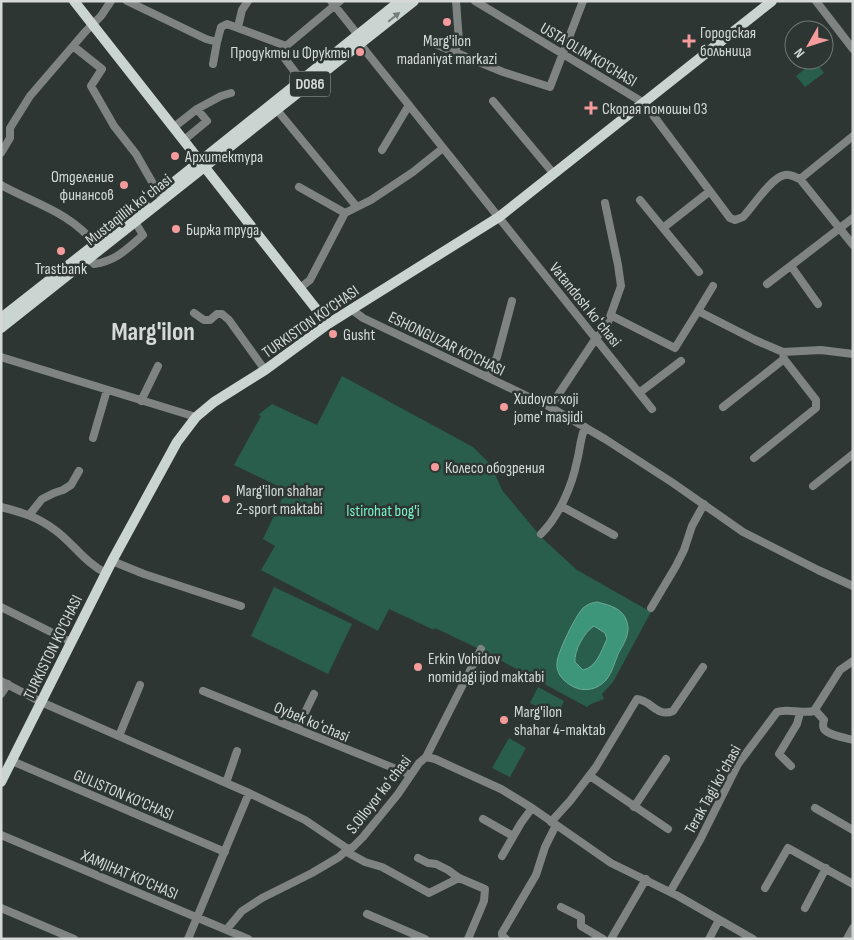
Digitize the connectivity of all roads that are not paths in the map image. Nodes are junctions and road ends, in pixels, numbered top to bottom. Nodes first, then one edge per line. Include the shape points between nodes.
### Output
1 (74, 1) edge
2 (111, 1) edge
3 (128, 1) edge
4 (248, 1) edge
5 (400, 1) edge
6 (414, 1) edge
7 (456, 1) edge
8 (475, 1) edge
9 (583, 1) edge
10 (772, 1) edge
11 (816, 1) edge
12 (335, 3) edge
13 (93, 24) junction
14 (238, 26) junction
15 (359, 39) junction
16 (216, 42) junction
17 (430, 42) dead end
18 (73, 46) junction
19 (286, 46) junction
20 (853, 49) edge
21 (455, 52) junction
22 (563, 54) junction
23 (213, 64) dead end
24 (301, 80) junction
25 (231, 93) dead end
26 (493, 101) dead end
27 (644, 103) junction
28 (409, 105) junction
29 (197, 109) junction
30 (277, 110) junction
31 (174, 127) junction
32 (1, 134) edge
33 (853, 136) edge
34 (10, 138) junction
35 (184, 140) junction
36 (443, 148) junction
37 (382, 150) dead end
38 (1, 153) edge
39 (203, 164) junction
40 (554, 174) junction
41 (800, 179) junction
42 (1, 185) edge
43 (300, 188) dead end
44 (710, 191) junction
45 (159, 194) junction
46 (640, 200) dead end
47 (605, 203) dead end
48 (357, 207) junction
49 (345, 213) junction
50 (496, 213) junction
51 (853, 218) edge
52 (134, 222) junction
53 (663, 228) junction
54 (840, 228) junction
55 (95, 244) junction
56 (853, 245) edge
57 (88, 259) junction
58 (790, 266) junction
59 (699, 272) dead end
60 (767, 284) dead end
61 (713, 286) dead end
62 (300, 288) junction
63 (512, 301) dead end
64 (818, 304) dead end
65 (351, 309) junction
66 (698, 312) junction
67 (194, 313) dead end
68 (612, 316) junction
69 (1, 318) edge
70 (328, 324) junction
71 (1, 328) edge
72 (596, 338) junction
73 (783, 355) junction
74 (852, 355) edge
75 (1, 357) edge
76 (681, 361) dead end
77 (158, 366) dead end
78 (265, 370) junction
79 (487, 378) junction
80 (107, 390) junction
81 (639, 393) junction
82 (142, 401) junction
83 (550, 407) junction
84 (723, 407) dead end
85 (652, 409) dead end
86 (196, 417) junction
87 (585, 428) junction
88 (93, 438) dead end
89 (853, 454) edge
90 (754, 458) dead end
91 (79, 470) dead end
92 (813, 486) dead end
93 (704, 504) junction
94 (560, 506) junction
95 (1, 507) edge
96 (30, 514) junction
97 (541, 534) dead end
98 (614, 535) dead end
99 (112, 561) junction
100 (106, 573) junction
101 (853, 586) edge
102 (241, 606) dead end
103 (1, 607) edge
104 (652, 608) dead end
105 (71, 642) junction
106 (481, 649) dead end
107 (853, 661) edge
108 (703, 667) dead end
109 (5, 682) edge
110 (140, 686) dead end
111 (203, 690) dead end
112 (1, 694) edge
113 (314, 694) dead end
114 (41, 702) junction
115 (815, 710) junction
116 (800, 713) junction
117 (297, 729) junction
118 (119, 736) junction
119 (853, 740) edge
120 (237, 751) dead end
121 (426, 757) junction
122 (666, 759) dead end
123 (12, 761) junction
124 (791, 766) dead end
125 (411, 775) junction
126 (590, 776) junction
127 (1, 782) edge
128 (226, 783) junction
129 (249, 793) junction
130 (634, 807) junction
131 (532, 808) junction
132 (815, 808) dead end
133 (483, 820) dead end
134 (554, 824) junction
135 (668, 830) dead end
136 (853, 830) edge
137 (1, 835) edge
138 (513, 836) junction
139 (347, 850) junction
140 (225, 852) junction
141 (502, 856) dead end
142 (418, 858) dead end
143 (826, 868) junction
144 (458, 878) junction
145 (646, 879) junction
146 (853, 884) edge
147 (766, 888) dead end
148 (670, 892) junction
149 (561, 907) dead end
150 (1, 908) edge
151 (805, 908) dead end
152 (368, 914) dead end
153 (198, 918) junction
154 (719, 920) junction
155 (853, 928) edge
156 (227, 929) junction
157 (74, 939) edge
158 (188, 939) edge
159 (248, 939) edge
160 (425, 939) edge
161 (468, 939) edge
162 (506, 939) edge
163 (603, 939) edge
164 (611, 939) edge
165 (709, 939) edge
166 (753, 939) edge
167 (847, 939) edge

1 - 13 main road
2 - 13 street
3 - 16 street
4 - 14 street
5 - 15 main road, Mustaqillik koʻchasi / D086
15 -> 6 main road, Mustaqillik koʻchasi / D086
7 - 21 street via 459,41
8 - 22 street, USTA OLIM KO'CHASI
9 - 22 street
10 - 27 main road, TURKISTON KO’CHASI
11 - 20 street
12 - 15 street, Vatandosh koʻchasi
12 - 19 street
13 - 18 street
13 - 31 main road
14 - 16 street via 222,26
14 - 19 street
15 - 24 main road, Mustaqillik koʻchasi / D086
15 - 28 street, Vatandosh koʻchasi
15 - 30 main road, Mustaqillik koʻchasi / D086
16 - 23 street
17 - 21 street
18 - 34 street via 30,96 10,128
18 - 45 street via 102,69 90,86
19 - 24 street via 283,56
21 - 22 street via 548,87 552,85
22 - 27 street, USTA OLIM KO'CHASI
24 - 39 main road, Mustaqillik koʻchasi / D086
25 - 29 street
26 - 40 street
27 - 40 main road, TURKISTON KO’CHASI
27 - 44 street, USTA OLIM KO'CHASI
28 - 36 street, Vatandosh koʻchasi
28 - 37 street
29 - 31 street
29 - 35 street via 207,121
30 - 39 main road, Mustaqillik koʻchasi / D086
30 - 48 street
31 - 35 main road
32 - 34 street
33 - 41 street
34 - 38 street
35 - 39 main road
36 - 48 street via 413,172
36 - 50 street, Vatandosh koʻchasi
39 - 45 main road, Mustaqillik koʻchasi / D086
39 - 52 main road, Mustaqillik koʻchasi / D086
39 - 62 main road
40 - 50 main road, TURKISTON KO’CHASI
41 - 44 street, USTA OLIM KO'CHASI via 791,175 781,176 743,217 735,220 726,214
41 - 54 street
42 - 55 street via 63,215 78,225
43 - 49 street
44 - 53 street
45 - 55 main road, Mustaqillik koʻchasi / D086
46 - 53 street
47 - 68 street via 621,286
48 - 49 street
49 - 62 street via 310,280
50 - 65 main road, TURKISTON KO’CHASI
50 - 72 street, Vatandosh koʻchasi
51 - 54 street
52 - 57 main road, Mustaqillik koʻchasi / D086
52 - 57 street via 143,235 124,252 108,262 94,264
53 - 59 street
54 - 56 street
54 - 58 street
55 - 69 main road, Mustaqillik koʻchasi / D086
57 - 71 main road, Mustaqillik koʻchasi / D086
58 - 60 street
58 - 64 street
61 - 66 street
62 - 70 main road
63 - 79 street via 497,358
65 - 70 main road, TURKISTON KO’CHASI
65 - 79 street, ESHONGUZAR KO'CHASI via 363,318
66 - 68 street via 675,348
66 - 73 street
67 - 78 street via 204,320 222,314
68 - 72 street
70 - 78 main road, TURKISTON KO’CHASI
72 - 81 street, Vatandosh koʻchasi
72 - 83 street
73 - 74 street via 821,350
73 - 84 street
73 - 90 street via 816,400 816,408
75 - 80 street
76 - 81 street
77 - 82 street
78 - 86 main road, TURKISTON KO’CHASI
79 - 83 street, ESHONGUZAR KO'CHASI
80 - 82 street
80 - 88 street
81 - 85 street, Vatandosh koʻchasi
82 - 86 street
83 - 87 street, ESHONGUZAR KO'CHASI
86 - 99 main road, TURKISTON KO’CHASI via 177,442
87 - 93 street, ESHONGUZAR KO'CHASI
87 - 94 street via 574,471
89 - 92 street
91 - 96 street via 71,485 42,499
93 - 101 street, ESHONGUZAR KO'CHASI via 743,532
93 - 104 street via 684,550
94 - 97 street
94 - 98 street
95 - 96 street
96 - 100 street via 56,530 96,568
99 - 100 main road, TURKISTON KO’CHASI
99 - 102 street
100 - 105 main road, TURKISTON KO’CHASI
103 - 105 street
105 - 114 main road, TURKISTON KO’CHASI
106 - 121 street
107 - 115 street via 840,670
108 - 126 street via 667,714 637,699
109 - 112 street
109 - 114 street, S.Olloyor koʻchasi
110 - 118 street
111 - 117 street, Oybek koʻchasi
113 - 117 street
114 - 118 street, S.Olloyor koʻchasi
114 - 123 main road, TURKISTON KO’CHASI
115 - 116 street, Terak Tagi koʻchasi
115 - 119 street via 824,720 824,729
116 - 124 street via 779,753
116 - 148 street, Terak Tagi koʻchasi via 777,712 738,764
117 - 125 street, Oybek koʻchasi
118 - 128 street, S.Olloyor koʻchasi
120 - 128 street
121 - 125 street, S.Olloyor koʻchasi
121 - 131 street, S.Olloyor koʻchasi via 484,781
122 - 130 street
123 - 127 main road, TURKISTON KO’CHASI
123 - 140 street, GULISTON KO'CHASI
125 - 139 street, S.Olloyor koʻchasi via 363,837
126 - 130 street
126 - 134 street
128 - 129 street, S.Olloyor koʻchasi
129 - 139 street, S.Olloyor koʻchasi via 306,820
129 - 140 street
130 - 135 street
131 - 134 street, S.Olloyor koʻchasi
131 - 138 street
132 - 136 street
133 - 138 street
134 - 145 street, S.Olloyor koʻchasi via 611,863
134 - 162 street via 536,875 502,933
137 - 153 street, XAMJIHAT KO'CHASI
138 - 141 street
139 - 144 street via 429,893
139 - 156 street via 242,911
140 - 153 street
142 - 144 street via 448,870
143 - 146 street
143 - 147 street via 788,848
143 - 151 street
144 - 161 street via 485,889 484,901
145 - 148 street, S.Olloyor koʻchasi
145 - 164 street
148 - 154 street, S.Olloyor koʻchasi
149 - 163 street via 581,917 581,926
150 - 157 street
152 - 160 street
153 - 156 street, XAMJIHAT KO'CHASI
153 - 158 street
154 - 165 street
154 - 166 street, S.Olloyor koʻchasi
155 - 167 street
156 - 159 street, XAMJIHAT KO'CHASI

